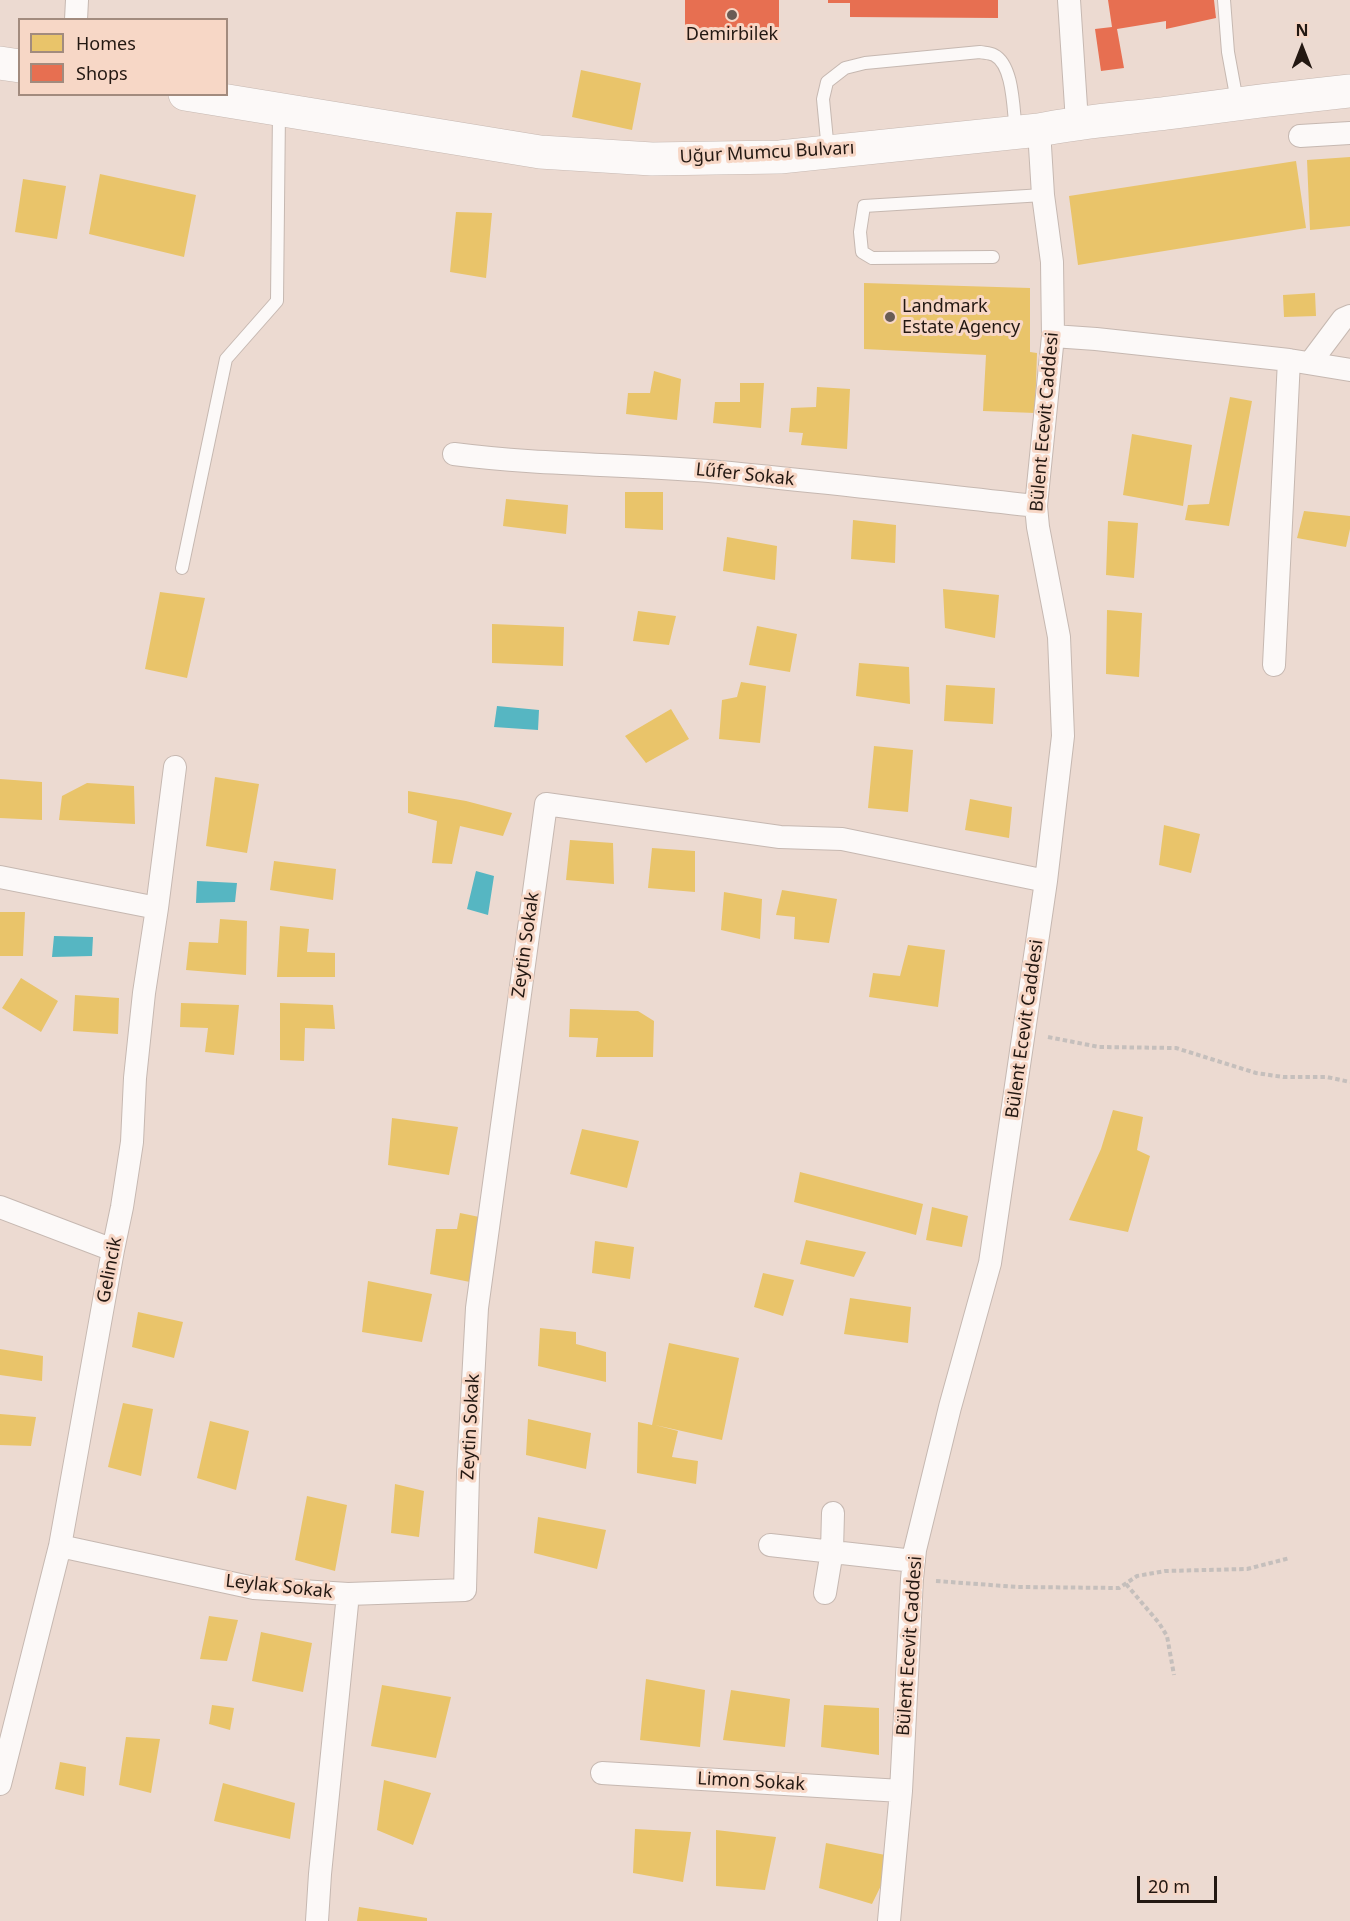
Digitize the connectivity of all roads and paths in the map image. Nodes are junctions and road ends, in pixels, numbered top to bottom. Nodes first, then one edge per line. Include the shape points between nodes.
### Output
1 (77, 0) edge
2 (1069, 0) edge
3 (1224, 0) edge
4 (76, 18) edge
5 (0, 63) edge
6 (18, 66) edge
7 (1350, 91) edge
8 (197, 96) edge
9 (1237, 103) junction
10 (279, 110) junction
11 (1077, 123) junction
12 (1027, 131) junction
13 (1350, 133) edge
14 (1300, 136) dead end
15 (828, 152) junction
16 (1043, 195) junction
17 (993, 257) dead end
18 (1350, 316) edge
19 (1053, 336) junction
20 (1299, 362) junction
21 (1350, 370) edge
22 (454, 454) dead end
23 (1036, 506) junction
24 (182, 568) dead end
25 (1274, 665) dead end
26 (175, 767) dead end
27 (0, 877) edge
28 (1046, 881) junction
29 (157, 908) junction
30 (1024, 1032) junction
31 (1350, 1082) edge
32 (0, 1207) edge
33 (113, 1250) junction
34 (833, 1513) dead end
35 (770, 1545) dead end
36 (60, 1546) junction
37 (832, 1551) junction
38 (1290, 1558) dead end
39 (913, 1570) junction
40 (1126, 1584) junction
41 (465, 1590) joint
42 (825, 1593) dead end
43 (348, 1594) junction
44 (1174, 1675) dead end
45 (602, 1773) dead end
46 (0, 1784) edge
47 (901, 1791) junction
48 (317, 1921) edge
49 (889, 1921) edge

1 - 4 street
2 - 11 street
3 - 9 lane
5 - 6 main road
7 - 9 main road, Uğur Mumcu Bulvarı
8 - 10 main road, Uğur Mumcu Bulvarı
9 - 11 main road, Uğur Mumcu Bulvarı
10 - 15 main road, Uğur Mumcu Bulvarı via 540,152 652,159 780,157
10 - 24 lane via 277,301 226,359
11 - 12 main road, Uğur Mumcu Bulvarı
12 - 15 main road, Uğur Mumcu Bulvarı
12 - 15 lane via 1009,75 993,54 865,63 845,68 826,82 823,99
12 - 16 street, Bülent Ecevit Caddesi
13 - 14 street
16 - 17 lane via 864,206 862,252 872,258
16 - 19 street, Bülent Ecevit Caddesi via 1052,262
18 - 20 street
19 - 20 street
19 - 23 street, Bülent Ecevit Caddesi
20 - 21 street
20 - 25 street
22 - 23 street, Lűfer Sokak via 507,461 708,471
23 - 28 street, Bülent Ecevit Caddesi via 1059,637 1063,736
26 - 29 street, Gelincik
27 - 29 street
28 - 30 street, Bülent Ecevit Caddesi
28 - 41 street, Zeytin Sokak via 842,839 780,837 546,804 477,1308
29 - 33 street, Gelincik via 143,1003 132,1142
30 - 31 path via 1099,1047 1176,1047 1256,1073
30 - 39 street, Bülent Ecevit Caddesi via 990,1263 950,1407
32 - 33 street
33 - 36 street, Gelincik
34 - 37 street
35 - 37 street
36 - 43 street, Leylak Sokak via 254,1588
36 - 46 street, Gelincik
37 - 39 street
37 - 42 street
38 - 40 path via 1247,1569 1165,1571 1137,1576
39 - 40 path via 1081,1589 1119,1588
39 - 47 street, Bülent Ecevit Caddesi
40 - 44 path via 1167,1636
41 - 43 street, Leylak Sokak
43 - 48 street
45 - 47 street, Limon Sokak
47 - 49 street, Bülent Ecevit Caddesi

